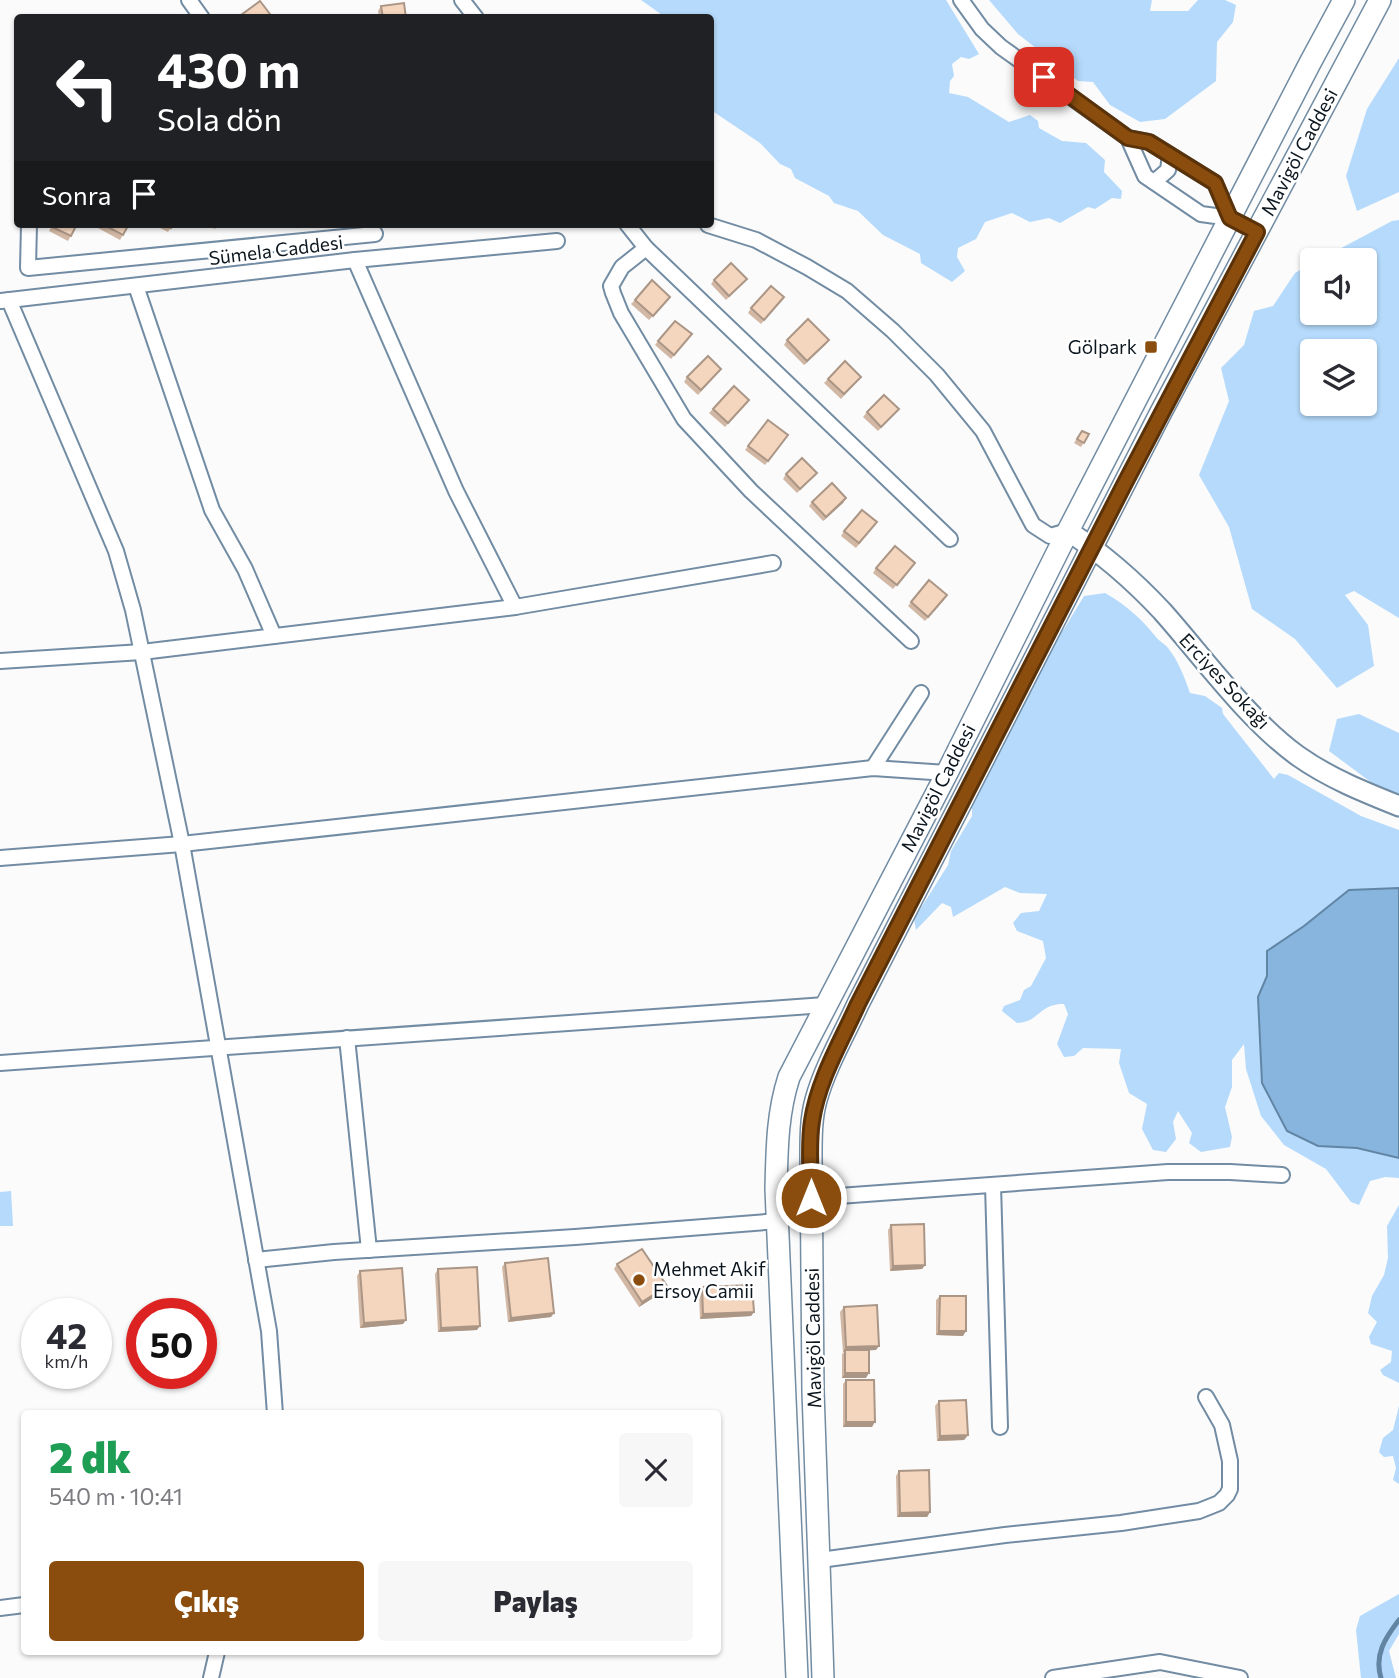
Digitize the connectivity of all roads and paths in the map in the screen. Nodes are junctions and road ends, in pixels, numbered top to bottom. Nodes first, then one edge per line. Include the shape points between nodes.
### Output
1 (462, 0) edge
2 (961, 0) edge
3 (1344, 0) edge
4 (1380, 0) edge
5 (473, 14) edge
6 (1128, 138) junction
7 (1170, 155) junction
8 (1154, 182) junction
9 (1230, 218) junction
10 (714, 227) edge
11 (29, 228) edge
12 (371, 228) edge
13 (630, 228) edge
14 (1257, 232) junction
15 (556, 241) dead end
16 (646, 248) junction
17 (355, 260) junction
18 (136, 286) junction
19 (4, 301) edge
20 (1068, 531) junction
21 (950, 539) dead end
22 (1092, 547) junction
23 (773, 563) dead end
24 (515, 607) junction
25 (274, 636) junction
26 (911, 640) dead end
27 (142, 652) junction
28 (0, 660) edge
29 (921, 693) dead end
30 (873, 768) junction
31 (947, 773) junction
32 (1399, 806) edge
33 (182, 844) junction
34 (0, 858) edge
35 (825, 1005) junction
36 (346, 1038) junction
37 (217, 1046) junction
38 (0, 1063) edge
39 (1282, 1175) dead end
40 (993, 1185) junction
41 (811, 1198) junction
42 (779, 1221) junction
43 (369, 1250) junction
44 (256, 1261) junction
45 (1206, 1397) dead end
46 (275, 1410) edge
47 (1000, 1427) dead end
48 (820, 1560) junction
49 (21, 1605) edge
50 (0, 1608) edge
51 (216, 1655) edge
52 (211, 1678) edge
53 (797, 1678) edge
54 (823, 1678) edge
55 (1053, 1678) edge
56 (1240, 1678) edge

1 - 5 street
2 - 6 street via 1002,47
3 - 9 main road, Mavigöl Caddesi
4 - 14 main road, Mavigöl Caddesi
6 - 7 street via 1149,142
6 - 8 street via 1146,176
7 - 8 street via 1168,170
7 - 9 street via 1215,183
8 - 9 street via 1201,214
9 - 14 street
9 - 20 main road, Mavigöl Caddesi
10 - 20 street via 756,240 847,291 937,375 983,431 1033,525 1050,536
11 - 12 street via 28,268 375,234
13 - 16 street
14 - 22 main road, Mavigöl Caddesi
15 - 17 street, Sümela Caddesi
16 - 21 street
16 - 26 street via 622,267 611,286 621,313 684,419 751,491
17 - 18 street, Sümela Caddesi
17 - 24 street via 456,491
18 - 19 street, Sümela Caddesi
18 - 25 street via 212,510 245,569
19 - 27 street via 116,551
20 - 22 street, Erciyes Sokağı
20 - 31 main road, Mavigöl Caddesi
22 - 32 street, Erciyes Sokağı via 1133,582 1297,755 1328,775
22 - 41 main road, Mavigöl Caddesi via 824,1077 811,1124
23 - 24 street
24 - 25 street
25 - 27 street
27 - 28 street
27 - 33 street
29 - 30 street
30 - 31 street
30 - 33 street
31 - 35 main road, Mavigöl Caddesi
33 - 34 street
33 - 37 street
35 - 36 street
35 - 42 main road, Mavigöl Caddesi via 781,1100
36 - 37 street
36 - 43 street
37 - 38 street
37 - 44 street
39 - 40 street via 1168,1172
40 - 41 street
40 - 47 street
41 - 42 street
41 - 48 main road, Mavigöl Caddesi
42 - 43 street
42 - 53 main road, Mavigöl Caddesi
43 - 44 street
44 - 46 street via 269,1331
45 - 48 street via 1222,1425 1230,1461 1230,1489 1219,1503 1199,1511 1121,1523
48 - 54 main road, Mavigöl Caddesi
49 - 50 street
51 - 52 street
55 - 56 street via 1160,1662

